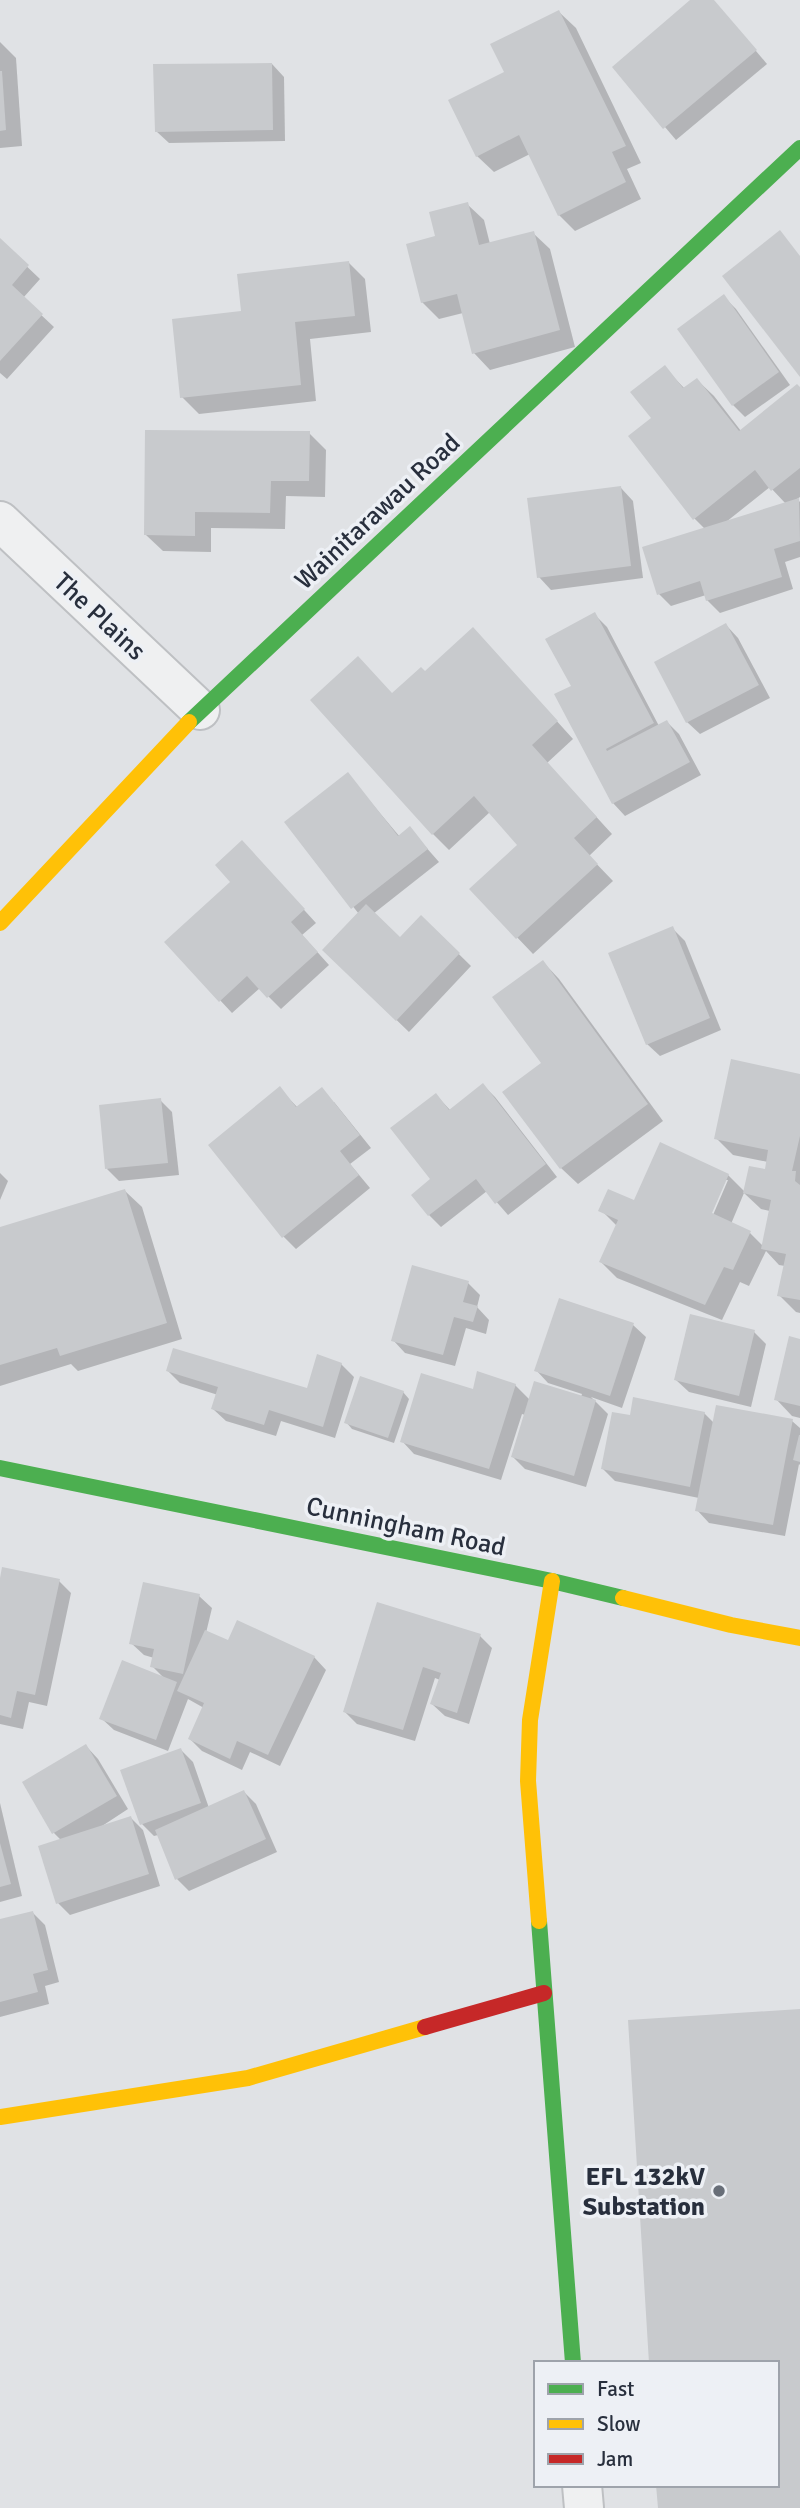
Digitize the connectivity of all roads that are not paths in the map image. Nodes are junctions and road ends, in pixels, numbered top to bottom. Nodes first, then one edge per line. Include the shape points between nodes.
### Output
1 (800, 148) edge
2 (0, 521) edge
3 (200, 710) junction
4 (0, 923) edge
5 (0, 1468) edge
6 (551, 1581) junction
7 (800, 1638) edge
8 (544, 1993) junction
9 (0, 2117) edge
10 (573, 2361) edge
11 (582, 2487) edge
12 (584, 2508) edge

1 - 3 street, Wainitarawau Road
2 - 3 street, The Plains
3 - 4 street, Wainitarawau Road
5 - 6 street, Cunningham Road
6 - 7 street, Cunningham Road
6 - 8 street via 530,1720 528,1781
8 - 9 street via 248,2078
8 - 10 street
11 - 12 street

